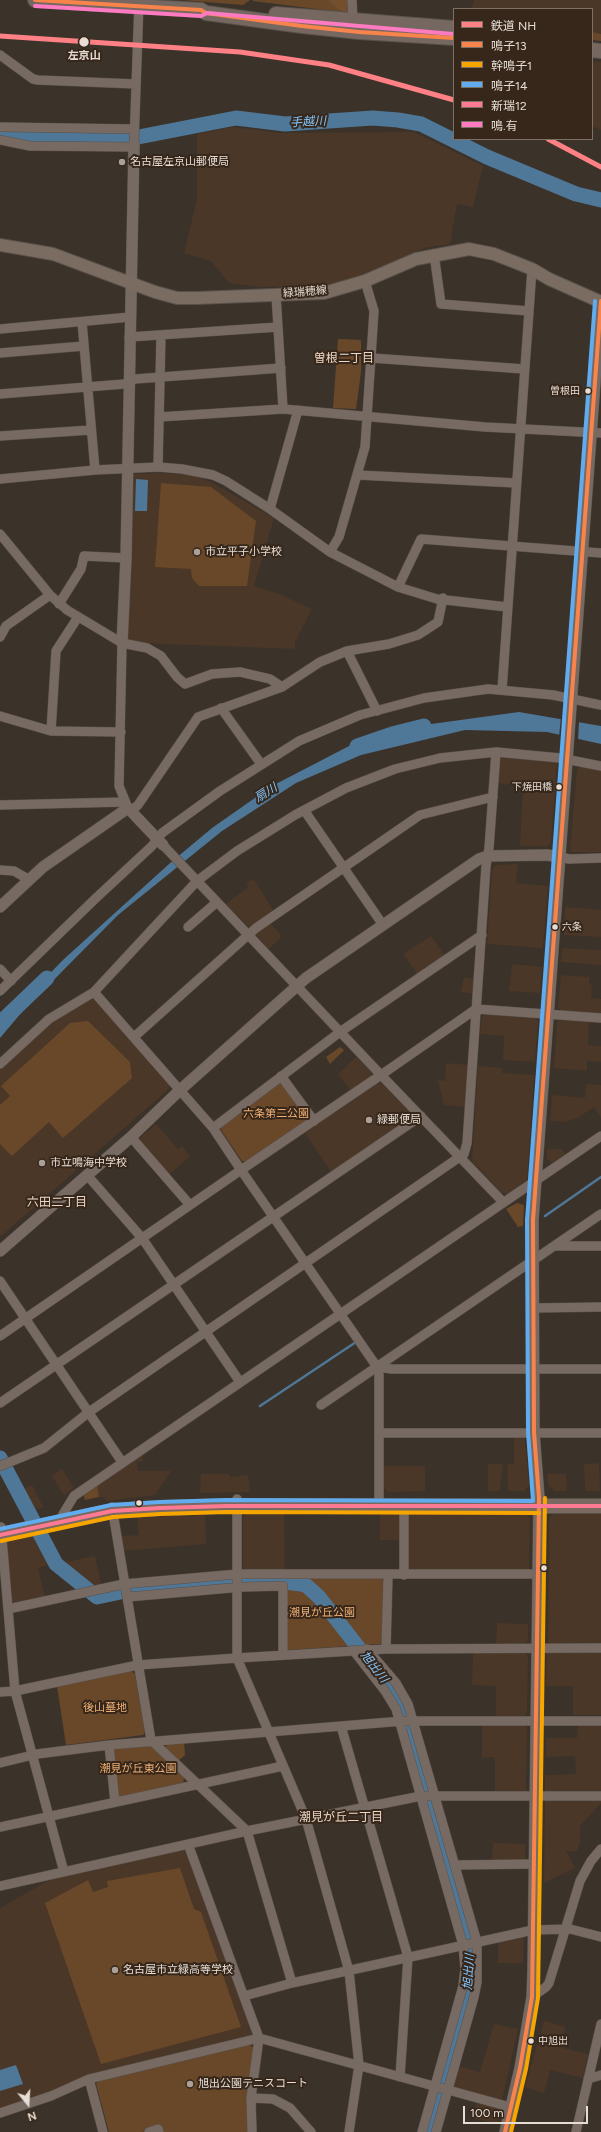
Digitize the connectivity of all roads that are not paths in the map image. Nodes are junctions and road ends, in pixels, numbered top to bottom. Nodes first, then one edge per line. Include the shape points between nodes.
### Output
1 (35, 0) edge
2 (352, 0) edge
3 (139, 3) edge
4 (201, 10) junction
5 (353, 21) junction
6 (453, 28) edge
7 (453, 38) edge
8 (0, 55) edge
9 (136, 84) junction
10 (0, 127) edge
11 (134, 131) junction
12 (0, 140) edge
13 (134, 146) junction
14 (0, 245) edge
15 (434, 254) junction
16 (532, 269) junction
17 (365, 281) junction
18 (132, 283) junction
19 (276, 295) junction
20 (601, 302) edge
21 (529, 311) junction
22 (130, 317) junction
23 (82, 322) junction
24 (278, 327) junction
25 (0, 329) edge
26 (161, 335) junction
27 (129, 337) junction
28 (84, 346) junction
29 (0, 353) edge
30 (372, 358) junction
31 (281, 368) junction
32 (524, 368) junction
33 (160, 377) junction
34 (129, 383) junction
35 (88, 387) junction
36 (0, 394) edge
37 (283, 409) junction
38 (298, 410) junction
39 (367, 417) junction
40 (159, 418) junction
41 (520, 427) junction
42 (91, 430) junction
43 (596, 433) edge
44 (0, 436) edge
45 (158, 468) junction
46 (95, 470) junction
47 (127, 470) junction
48 (358, 475) junction
49 (0, 479) edge
50 (516, 483) junction
51 (270, 509) junction
52 (0, 534) edge
53 (512, 547) junction
54 (581, 551) junction
55 (330, 552) junction
56 (601, 553) edge
57 (126, 558) junction
58 (398, 587) junction
59 (50, 595) junction
60 (443, 598) junction
61 (59, 604) junction
62 (508, 606) junction
63 (78, 617) junction
64 (3, 622) edge
65 (0, 637) edge
66 (122, 643) junction
67 (347, 650) junction
68 (282, 686) junction
69 (502, 690) junction
70 (572, 704) junction
71 (601, 705) edge
72 (221, 708) junction
73 (377, 711) junction
74 (0, 716) edge
75 (51, 731) junction
76 (121, 732) junction
77 (496, 752) junction
78 (567, 754) junction
79 (261, 764) junction
80 (601, 766) edge
81 (493, 797) junction
82 (0, 805) edge
83 (128, 807) junction
84 (304, 810) junction
85 (160, 843) junction
86 (488, 856) junction
87 (560, 857) junction
88 (601, 858) edge
89 (344, 868) junction
90 (0, 870) edge
91 (28, 879) junction
92 (196, 881) junction
93 (217, 902) junction
94 (0, 907) edge
95 (383, 925) junction
96 (188, 927) dead end
97 (482, 935) junction
98 (249, 936) junction
99 (0, 969) edge
100 (11, 980) junction
101 (297, 987) junction
102 (0, 991) edge
103 (94, 992) junction
104 (476, 1009) junction
105 (548, 1014) junction
106 (601, 1018) edge
107 (340, 1032) junction
108 (134, 1037) junction
109 (0, 1064) edge
110 (382, 1075) junction
111 (281, 1076) junction
112 (180, 1090) junction
113 (421, 1116) junction
114 (314, 1121) junction
115 (213, 1128) junction
116 (601, 1136) edge
117 (130, 1137) junction
118 (460, 1158) junction
119 (241, 1170) junction
120 (87, 1175) junction
121 (536, 1180) junction
122 (503, 1202) junction
123 (190, 1205) junction
124 (601, 1214) edge
125 (274, 1218) junction
126 (142, 1238) junction
127 (554, 1246) junction
128 (601, 1246) edge
129 (0, 1251) edge
130 (533, 1260) junction
131 (305, 1264) junction
132 (0, 1281) edge
133 (174, 1285) junction
134 (601, 1307) edge
135 (533, 1308) junction
136 (340, 1314) junction
137 (25, 1318) junction
138 (206, 1332) junction
139 (0, 1336) edge
140 (56, 1365) junction
141 (377, 1367) junction
142 (533, 1368) junction
143 (601, 1369) edge
144 (240, 1382) junction
145 (0, 1402) edge
146 (321, 1405) dead end
147 (89, 1412) junction
148 (534, 1432) junction
149 (379, 1433) junction
150 (601, 1433) edge
151 (122, 1462) junction
152 (2, 1465) edge
153 (379, 1498) junction
154 (601, 1498) edge
155 (237, 1502) junction
156 (539, 1502) junction
157 (404, 1506) junction
158 (601, 1506) edge
159 (112, 1509) junction
160 (62, 1517) junction
161 (0, 1531) edge
162 (538, 1574) junction
163 (404, 1575) junction
164 (388, 1576) junction
165 (238, 1582) junction
166 (125, 1591) junction
167 (8, 1609) junction
168 (536, 1648) junction
169 (601, 1648) edge
170 (386, 1649) junction
171 (361, 1650) junction
172 (283, 1655) junction
173 (237, 1658) junction
174 (138, 1665) junction
175 (15, 1691) junction
176 (0, 1692) edge
177 (406, 1721) junction
178 (601, 1721) edge
179 (536, 1722) junction
180 (341, 1726) junction
181 (269, 1731) junction
182 (151, 1740) junction
183 (109, 1745) junction
184 (32, 1755) junction
185 (0, 1764) edge
186 (283, 1766) junction
187 (197, 1784) junction
188 (428, 1796) junction
189 (535, 1796) junction
190 (601, 1796) edge
191 (115, 1802) junction
192 (365, 1807) junction
193 (48, 1817) junction
194 (306, 1819) junction
195 (0, 1827) edge
196 (247, 1831) junction
197 (188, 1844) junction
198 (601, 1849) edge
199 (455, 1864) junction
200 (534, 1864) junction
201 (64, 1872) junction
202 (0, 1886) edge
203 (534, 1930) junction
204 (565, 1930) junction
205 (601, 1937) edge
206 (470, 1943) junction
207 (408, 1957) junction
208 (349, 1971) junction
209 (292, 1983) junction
210 (244, 1996) junction
211 (532, 1997) junction
212 (601, 2024) edge
213 (258, 2038) junction
214 (359, 2065) junction
215 (601, 2075) edge
216 (400, 2077) junction
217 (89, 2079) junction
218 (588, 2079) junction
219 (441, 2088) junction
220 (252, 2098) junction
221 (510, 2107) junction
222 (0, 2113) edge
223 (103, 2132) edge
224 (149, 2132) edge
225 (159, 2132) edge
226 (252, 2132) edge
227 (310, 2132) edge
228 (349, 2132) edge
229 (422, 2132) edge
230 (436, 2132) edge
231 (505, 2132) edge
232 (576, 2132) edge

1 - 3 highway
2 - 5 street
3 - 4 highway
3 - 9 street
4 - 5 highway via 206,7 334,17
4 - 7 highway via 206,13 302,26
5 - 6 highway
8 - 9 street via 33,79
9 - 11 street
10 - 11 street
11 - 13 street
12 - 13 street via 30,146
13 - 18 street
14 - 18 main road, 緑瑞穂線 via 53,254
15 - 16 main road, 緑瑞穂線 via 469,249 494,254
15 - 17 main road, 緑瑞穂線
15 - 21 street via 441,304
16 - 20 main road, 緑瑞穂線
16 - 21 street
17 - 19 main road, 緑瑞穂線 via 324,293
17 - 30 street via 374,311
18 - 19 main road, 緑瑞穂線 via 177,298
18 - 22 street
19 - 24 street
20 - 43 street
21 - 32 street
22 - 23 street
22 - 27 street
23 - 25 street
23 - 28 street
24 - 26 street
24 - 31 street
26 - 27 street
26 - 33 street
27 - 34 street
28 - 29 street
28 - 35 street
30 - 32 street
30 - 39 street
31 - 33 street
31 - 37 street
32 - 41 street
33 - 34 street via 136,379
33 - 40 street
34 - 35 street
34 - 47 street
35 - 36 street
35 - 42 street
37 - 38 street
37 - 40 street
38 - 39 street
38 - 51 street
39 - 41 street via 485,427
39 - 48 street via 365,448
40 - 45 street
41 - 43 street
41 - 50 street
42 - 44 street
42 - 46 street
43 - 54 street
45 - 47 street
45 - 51 street via 182,469 213,475
46 - 47 street
46 - 49 street
47 - 57 street
48 - 50 street
48 - 55 street via 339,536
50 - 53 street
51 - 55 street
52 - 59 street
53 - 54 street
53 - 58 street via 421,539
53 - 62 street
54 - 56 street
54 - 70 street
55 - 58 street
57 - 61 street via 84,556 81,569
57 - 66 street
58 - 60 street via 437,599
59 - 61 street
59 - 64 street
60 - 62 street
60 - 67 street via 438,622 418,635 389,644
61 - 63 street
62 - 69 street
63 - 66 street
63 - 75 street via 56,651
64 - 65 street
66 - 68 street via 146,648 161,656 185,684 212,674 240,672 270,679
66 - 76 street
67 - 68 street via 320,662
67 - 73 street
68 - 72 street
69 - 70 street via 553,695
69 - 73 street via 488,689 424,698
70 - 71 street
70 - 78 street
72 - 79 street
72 - 83 street via 198,717 138,805
73 - 79 street via 299,741
74 - 75 street
75 - 76 street
76 - 83 street via 119,786
77 - 78 street
77 - 81 street
77 - 84 street via 440,758 395,769 346,788
78 - 80 street
78 - 87 street
79 - 85 street via 162,833
81 - 86 street
81 - 89 street via 420,815
82 - 83 street
83 - 85 street
83 - 91 street
84 - 89 street
84 - 92 street via 237,851
85 - 92 street
85 - 100 street
86 - 87 street
86 - 95 street via 470,864
86 - 97 street
87 - 88 street
87 - 105 street
89 - 95 street
89 - 98 street via 256,928
90 - 91 street via 14,871
91 - 94 street
92 - 93 street
92 - 103 street
93 - 96 street
93 - 98 street
95 - 101 street via 306,978
97 - 104 street
97 - 107 street
98 - 101 street
98 - 108 street
99 - 100 street
100 - 102 street
101 - 107 street
101 - 112 street
103 - 108 street
103 - 109 street via 49,1019
104 - 105 street
104 - 110 street
104 - 118 street via 467,1143
105 - 106 street
105 - 121 street
107 - 110 street
107 - 111 street
108 - 112 street
110 - 113 street
110 - 114 street
111 - 114 street
111 - 115 street
112 - 115 street
112 - 117 street
113 - 118 street
113 - 125 street
114 - 119 street
115 - 119 street
116 - 121 street
117 - 120 street
117 - 123 street
118 - 122 street
118 - 131 street
119 - 123 street
119 - 125 street
120 - 126 street
120 - 129 street
121 - 122 street
121 - 130 street
122 - 136 street
123 - 126 street
124 - 127 street
125 - 131 street
125 - 133 street
126 - 133 street
126 - 137 street
127 - 128 street
127 - 130 street
130 - 135 street
130 - 141 street
131 - 136 street
131 - 138 street
132 - 137 street
133 - 138 street
133 - 140 street
134 - 135 street
135 - 142 street
136 - 141 street
136 - 144 street
137 - 139 street
137 - 140 street
138 - 144 street
138 - 147 street
140 - 145 street
140 - 147 street
141 - 142 street
141 - 146 street
141 - 149 street
142 - 143 street
142 - 148 street
144 - 151 street
147 - 151 street
147 - 152 street via 44,1448
148 - 149 street
148 - 150 street
148 - 156 street
149 - 153 street
151 - 160 street via 74,1496
153 - 155 main road
153 - 156 main road
154 - 156 main road
155 - 157 main road
155 - 159 main road via 154,1501
155 - 165 street
156 - 157 main road
156 - 158 main road
156 - 162 street
157 - 163 street
159 - 160 main road
159 - 166 street
160 - 161 main road
161 - 167 street
162 - 163 street
162 - 168 street
163 - 164 street
164 - 165 street
164 - 170 street
165 - 166 street
165 - 166 street
165 - 172 street via 283,1586
165 - 173 street
166 - 167 street via 90,1591
166 - 174 street
167 - 175 street
168 - 169 street
168 - 170 street
168 - 179 street
170 - 171 street
171 - 172 street
171 - 177 street via 396,1709
171 - 177 street via 396,1683 408,1704
172 - 173 street
173 - 174 street
173 - 181 street
174 - 175 street
174 - 182 street
175 - 176 street
175 - 184 street
177 - 179 street
177 - 180 street
177 - 188 street
177 - 188 street
178 - 179 street
179 - 189 street
180 - 181 street
180 - 192 street
181 - 182 street
181 - 186 street
182 - 183 street
182 - 187 street
183 - 184 street
183 - 191 street
184 - 185 street
184 - 193 street
186 - 187 street
186 - 194 street
187 - 191 street
187 - 196 street
188 - 189 street
188 - 192 street
188 - 199 street
188 - 206 street
189 - 190 street
189 - 200 street
191 - 193 street
192 - 194 street
192 - 207 street
193 - 195 street
193 - 201 street
194 - 196 street
194 - 208 street
196 - 197 street
196 - 209 street
197 - 201 street
197 - 210 street
198 - 204 street via 580,1881
199 - 200 street
199 - 206 street
200 - 203 street
201 - 202 street
203 - 204 street
203 - 206 street
203 - 211 street
204 - 205 street
204 - 211 street via 549,1983
206 - 207 street
206 - 219 street
206 - 219 street via 477,1982
207 - 208 street
207 - 216 street
208 - 209 street
208 - 214 street
209 - 210 street
210 - 213 street
211 - 221 street via 520,2068
212 - 218 street
213 - 214 street
213 - 217 street
213 - 220 street
214 - 216 street
214 - 228 street
215 - 218 street
216 - 219 street
217 - 222 street via 51,2096
217 - 223 street
218 - 232 street
219 - 221 street
219 - 229 street
219 - 230 street
220 - 226 street
220 - 227 street via 273,2099 290,2108
221 - 231 street
224 - 225 street via 158,2129

